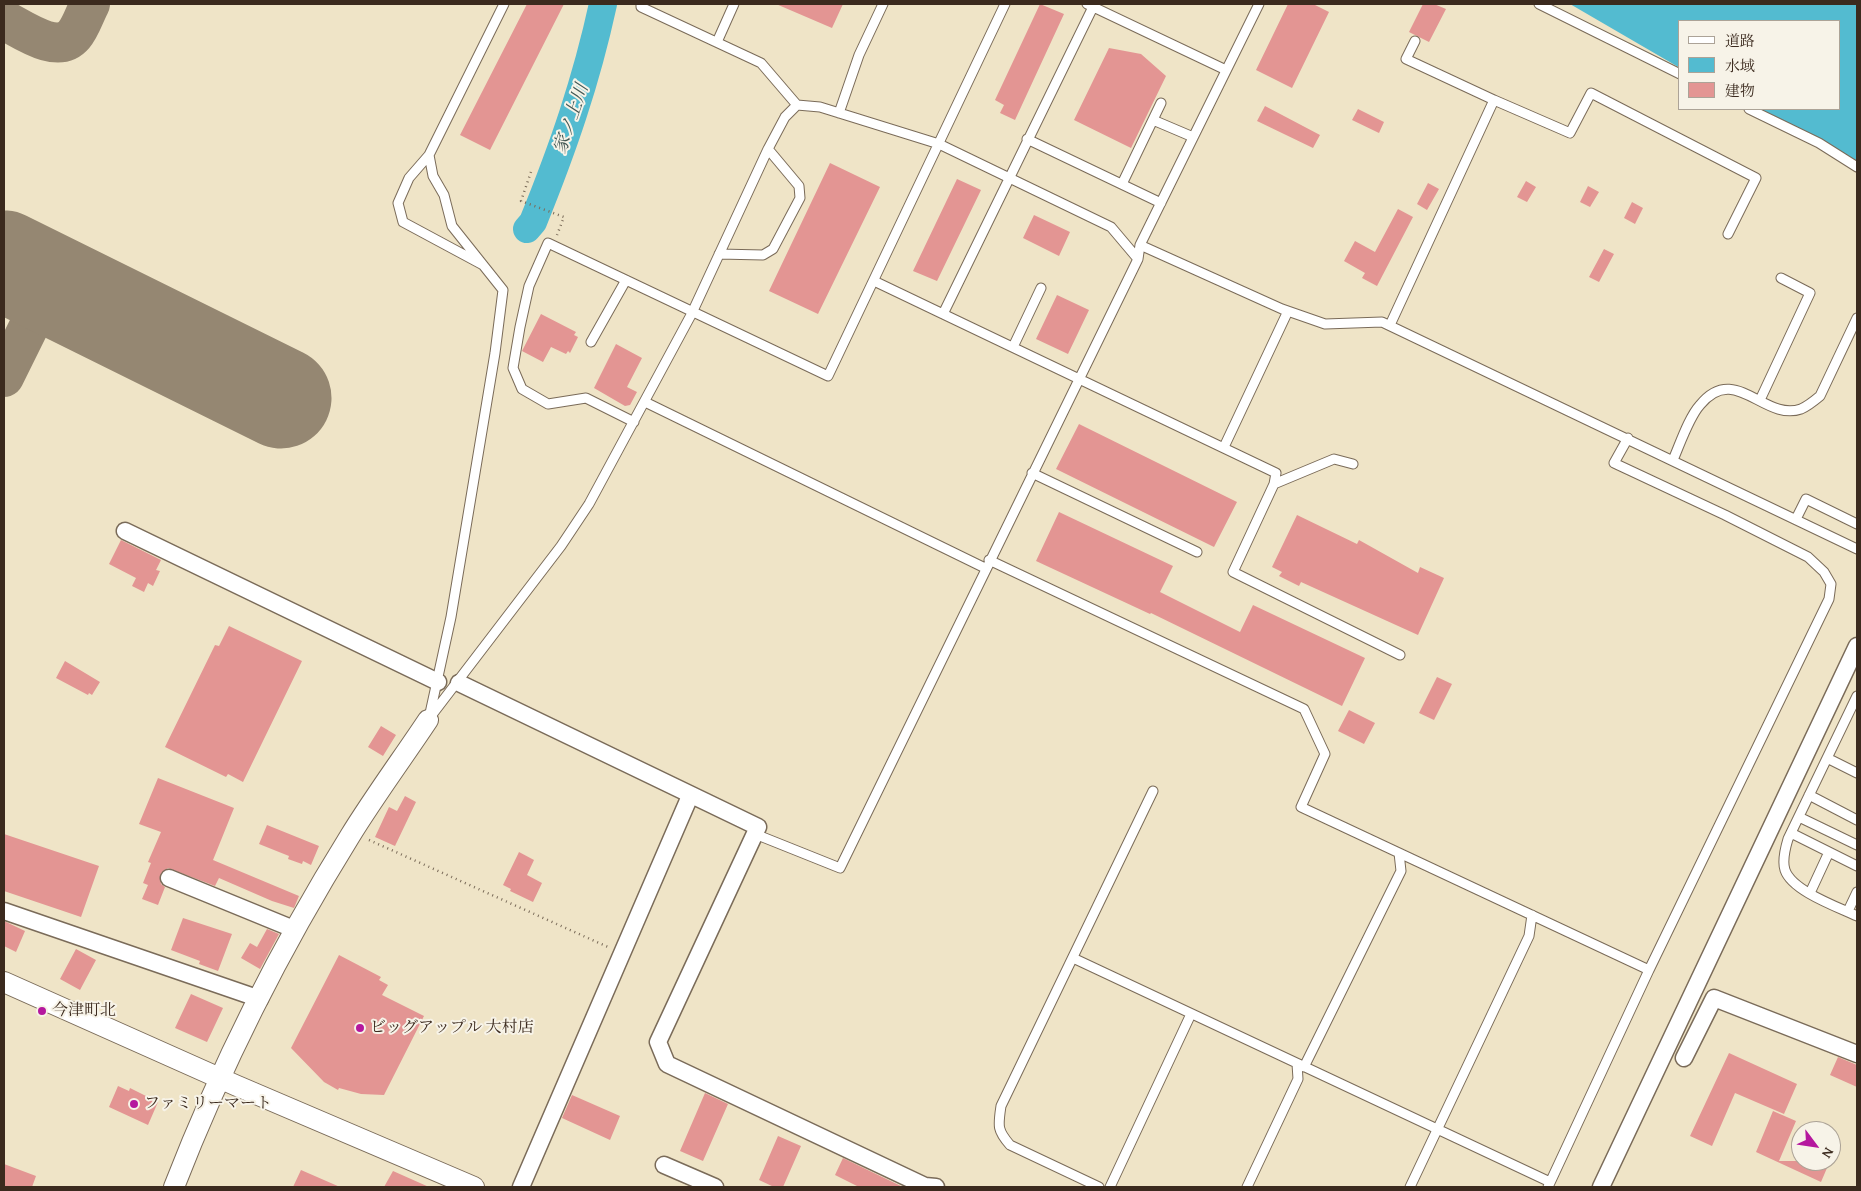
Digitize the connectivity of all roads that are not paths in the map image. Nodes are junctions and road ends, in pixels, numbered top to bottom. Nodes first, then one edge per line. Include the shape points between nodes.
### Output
1 (504, 4) edge
2 (641, 4) edge
3 (734, 4) edge
4 (883, 4) edge
5 (1005, 4) edge
6 (1259, 4) edge
7 (1539, 4) edge
8 (1090, 5) edge
9 (1415, 40) dead end
10 (717, 42) junction
11 (1226, 70) junction
12 (1678, 73) edge
13 (1494, 100) junction
14 (1161, 103) dead end
15 (797, 105) junction
16 (1752, 110) edge
17 (839, 113) junction
18 (1153, 120) junction
19 (1193, 137) junction
20 (1027, 139) junction
21 (939, 144) junction
22 (768, 149) junction
23 (429, 155) junction
24 (1857, 167) edge
25 (1008, 177) junction
26 (1122, 184) junction
27 (1161, 203) junction
28 (1728, 234) dead end
29 (1140, 246) junction
30 (718, 254) junction
31 (1138, 259) junction
32 (483, 265) junction
33 (1781, 278) dead end
34 (626, 280) junction
35 (874, 281) junction
36 (1041, 288) dead end
37 (1288, 311) junction
38 (692, 312) junction
39 (943, 314) junction
40 (1857, 318) edge
41 (1390, 325) junction
42 (591, 342) dead end
43 (1013, 347) junction
44 (1079, 378) junction
45 (1760, 400) junction
46 (645, 402) junction
47 (634, 422) junction
48 (1628, 438) junction
49 (1224, 447) junction
50 (1672, 460) junction
51 (1353, 464) dead end
52 (1032, 473) junction
53 (1274, 484) junction
54 (1796, 519) junction
55 (1857, 524) edge
56 (125, 531) dead end
57 (1857, 548) edge
58 (1196, 552) dead end
59 (987, 564) junction
60 (1857, 646) edge
61 (1400, 655) dead end
62 (438, 682) junction
63 (459, 683) junction
64 (1857, 696) edge
65 (1853, 717) edge
66 (428, 720) junction
67 (1827, 758) junction
68 (1857, 773) edge
69 (1153, 791) dead end
70 (1809, 795) junction
71 (690, 796) junction
72 (1799, 817) junction
73 (1857, 820) edge
74 (1791, 833) junction
75 (755, 834) junction
76 (1857, 845) edge
77 (1829, 852) junction
78 (1399, 853) junction
79 (1857, 866) edge
80 (168, 878) dead end
81 (1857, 892) edge
82 (1810, 893) junction
83 (4, 911) edge
84 (1848, 911) junction
85 (1532, 915) junction
86 (1857, 916) edge
87 (296, 930) junction
88 (1072, 958) junction
89 (1649, 970) junction
90 (4, 982) edge
91 (260, 998) junction
92 (1192, 1014) junction
93 (1857, 1054) edge
94 (1684, 1058) dead end
95 (1301, 1065) junction
96 (221, 1077) junction
97 (1438, 1130) junction
98 (664, 1164) dead end
99 (1549, 1185) edge
100 (174, 1187) edge
101 (474, 1187) edge
102 (521, 1187) edge
103 (715, 1187) edge
104 (936, 1187) edge
105 (1099, 1187) edge
106 (1110, 1187) edge
107 (1247, 1187) edge
108 (1410, 1187) edge
109 (1601, 1187) edge

1 - 23 lane
2 - 10 lane
3 - 10 lane
4 - 17 lane via 859,56
5 - 21 lane
6 - 11 lane
7 - 12 lane
8 - 11 lane
8 - 20 lane
9 - 13 lane via 1406,59
10 - 15 lane via 761,63
11 - 19 lane
13 - 28 lane via 1570,133 1591,93 1756,178
13 - 41 lane
14 - 18 lane
15 - 17 lane
15 - 22 lane via 785,117
16 - 24 lane via 1819,143
17 - 21 lane
18 - 19 lane
18 - 26 lane
19 - 27 lane
20 - 25 lane
20 - 26 lane
21 - 25 lane
21 - 35 lane
22 - 30 lane
22 - 30 lane via 799,186 800,198 773,249 762,255
23 - 32 lane via 432,176 444,195 452,226
23 - 32 lane via 409,178 398,203 403,222
25 - 31 lane via 1111,227
25 - 39 lane
26 - 27 lane
27 - 29 lane
29 - 31 lane
29 - 37 lane
30 - 38 lane
31 - 44 lane
32 - 62 lane via 504,290
33 - 45 lane via 1810,293
34 - 38 lane
34 - 42 lane
34 - 47 lane via 548,243 529,286 514,368 522,389 548,404 586,398
35 - 38 lane via 828,376
35 - 39 lane
36 - 43 lane
37 - 41 lane via 1325,324 1382,322
37 - 49 lane
38 - 46 lane
39 - 43 lane
40 - 45 lane via 1820,396 1802,409 1791,411
41 - 48 lane
43 - 44 lane
44 - 49 lane
44 - 52 lane
45 - 50 lane via 1734,389 1723,388 1712,393 1698,406
46 - 47 lane
46 - 59 lane
47 - 63 lane via 589,504 561,546
48 - 50 lane
48 - 89 lane via 1614,463 1808,557 1831,584 1829,599
49 - 53 lane via 1276,473
50 - 54 lane
51 - 53 lane via 1334,459
52 - 58 lane
52 - 59 lane
53 - 61 lane via 1233,572
54 - 55 lane via 1806,499
54 - 57 lane
56 - 62 street
59 - 75 lane via 840,868
59 - 78 lane via 1304,709 1324,754 1301,807
60 - 109 street
62 - 66 lane
63 - 66 lane
63 - 71 street
64 - 65 lane
65 - 67 lane
66 - 87 street via 350,835
67 - 68 lane
67 - 70 lane
69 - 88 lane
70 - 72 lane
70 - 73 lane
71 - 75 street via 758,827
71 - 102 street
72 - 74 lane
72 - 76 lane
74 - 77 lane
74 - 82 lane via 1784,853 1785,870 1794,883
75 - 104 street via 658,1042 667,1064 925,1186
77 - 79 lane
77 - 82 lane
78 - 85 lane
78 - 95 lane via 1401,871
80 - 87 street
81 - 84 lane
82 - 84 lane
83 - 91 street
84 - 86 lane
85 - 89 lane
85 - 97 lane via 1529,936
87 - 91 street
88 - 92 lane
88 - 105 lane via 1002,1106 1000,1133 1010,1145
89 - 99 lane
90 - 96 street
91 - 96 street
92 - 95 lane
92 - 106 lane
93 - 94 street via 1714,998
95 - 97 lane
95 - 107 lane via 1298,1078
96 - 100 street
96 - 101 street
97 - 99 lane
97 - 108 lane
98 - 103 street

